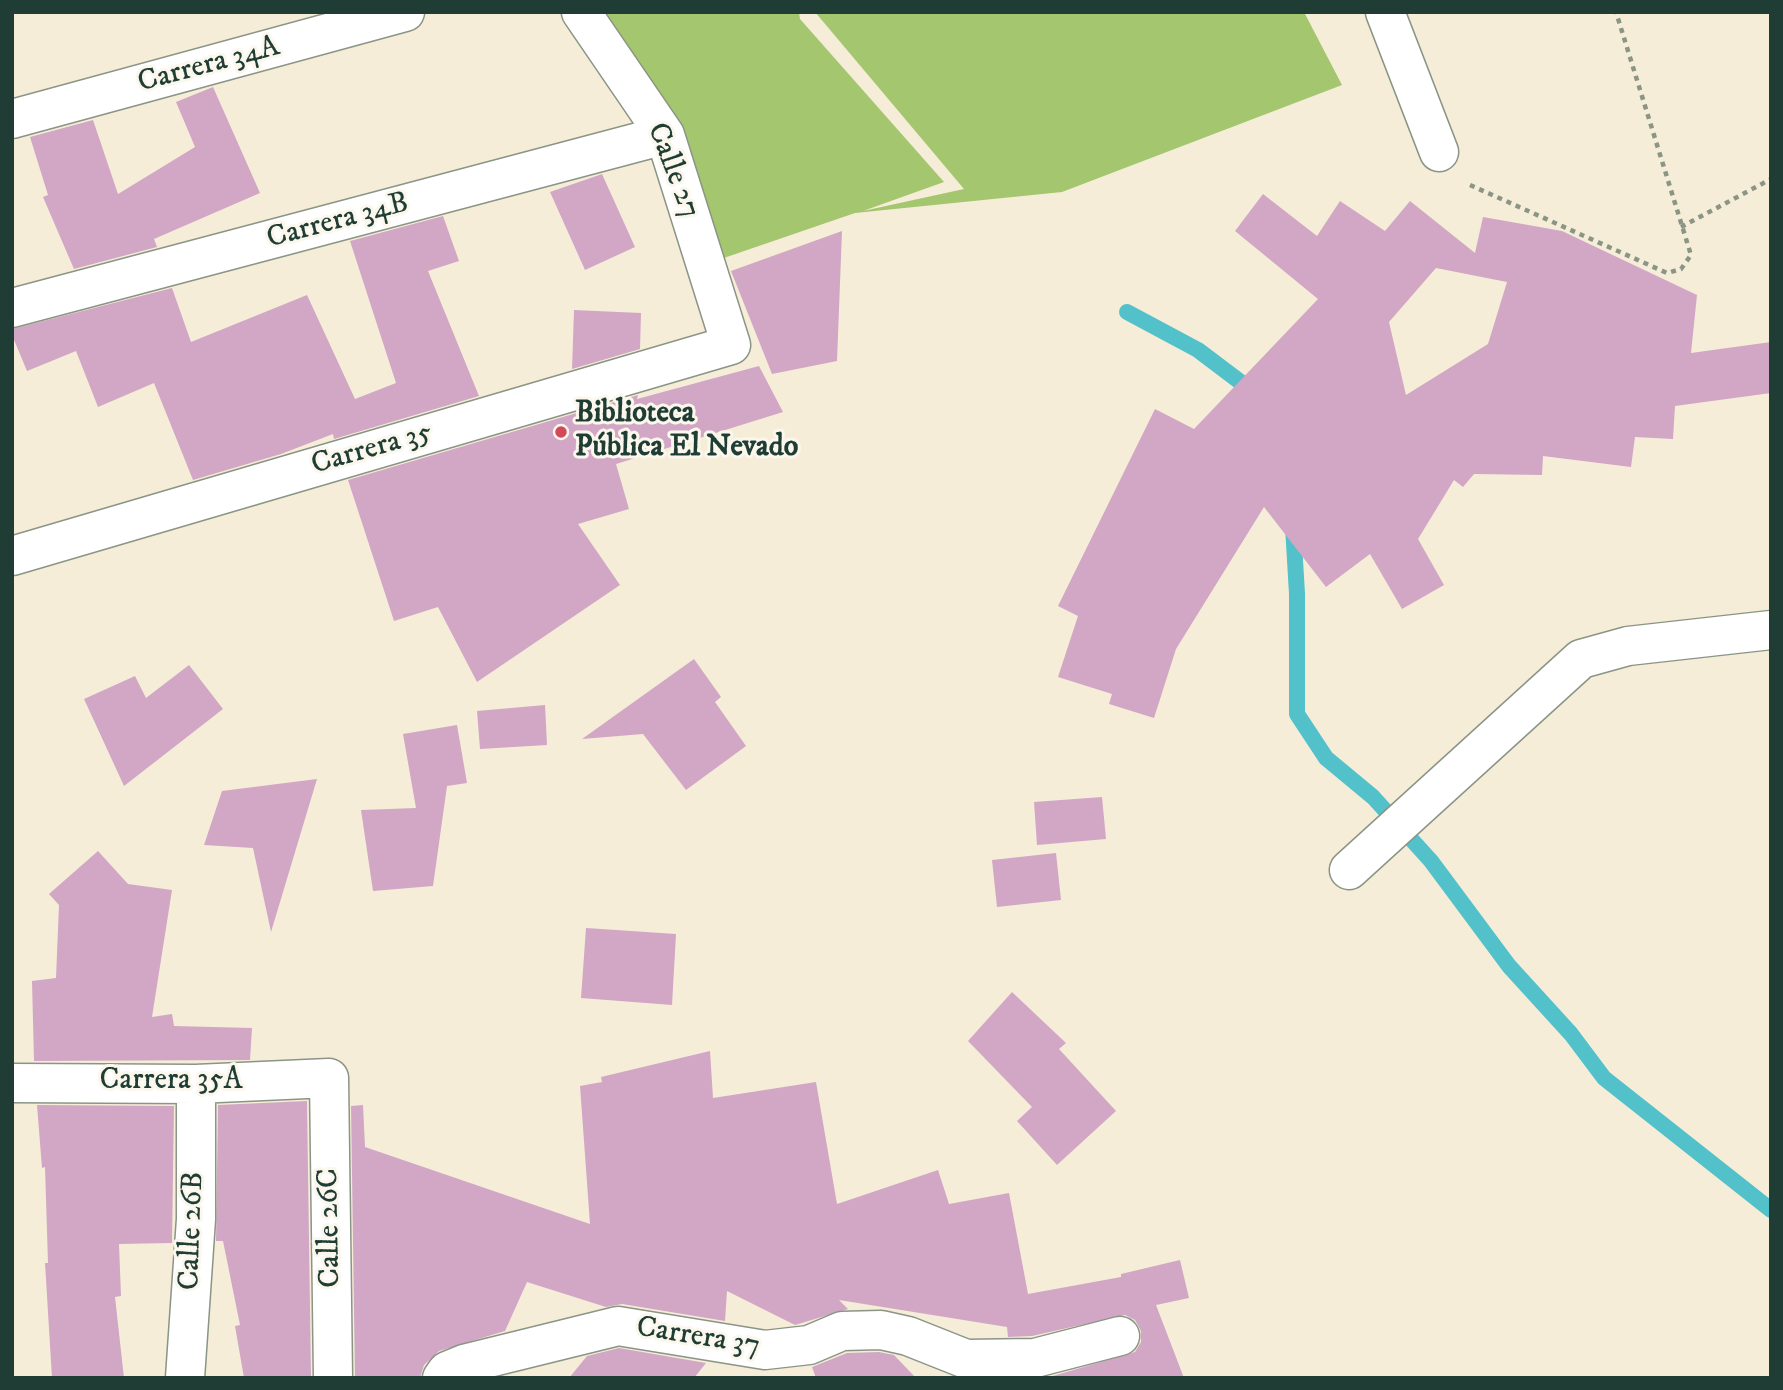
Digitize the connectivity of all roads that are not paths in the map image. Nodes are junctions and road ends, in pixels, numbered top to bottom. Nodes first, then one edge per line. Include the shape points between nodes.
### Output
1 (405, 12) edge
2 (581, 12) edge
3 (1385, 12) edge
4 (12, 119) edge
5 (665, 135) junction
6 (1439, 152) road end
7 (12, 308) edge
8 (731, 345) joint
9 (12, 556) edge
10 (1771, 631) edge
11 (1349, 870) dead end
12 (329, 1077) joint
13 (12, 1083) edge
14 (196, 1084) junction
15 (1120, 1336) dead end
16 (185, 1378) edge
17 (332, 1378) edge
18 (442, 1378) edge

1 - 4 street, Carrera 34A
2 - 5 street, Calle 27
3 - 6 street
5 - 7 street, Carrera 34B
5 - 8 street, Calle 27
8 - 9 street, Carrera 35
10 - 11 street via 1628,646 1581,659
12 - 14 street, Carrera 35A
12 - 17 street, Calle 26C
13 - 14 street, Carrera 35A
14 - 16 street, Calle 26B via 196,1219
15 - 18 street, Carrera 37 via 1035,1358 966,1359 881,1330 842,1331 809,1345 765,1350 618,1326 464,1364 446,1371

